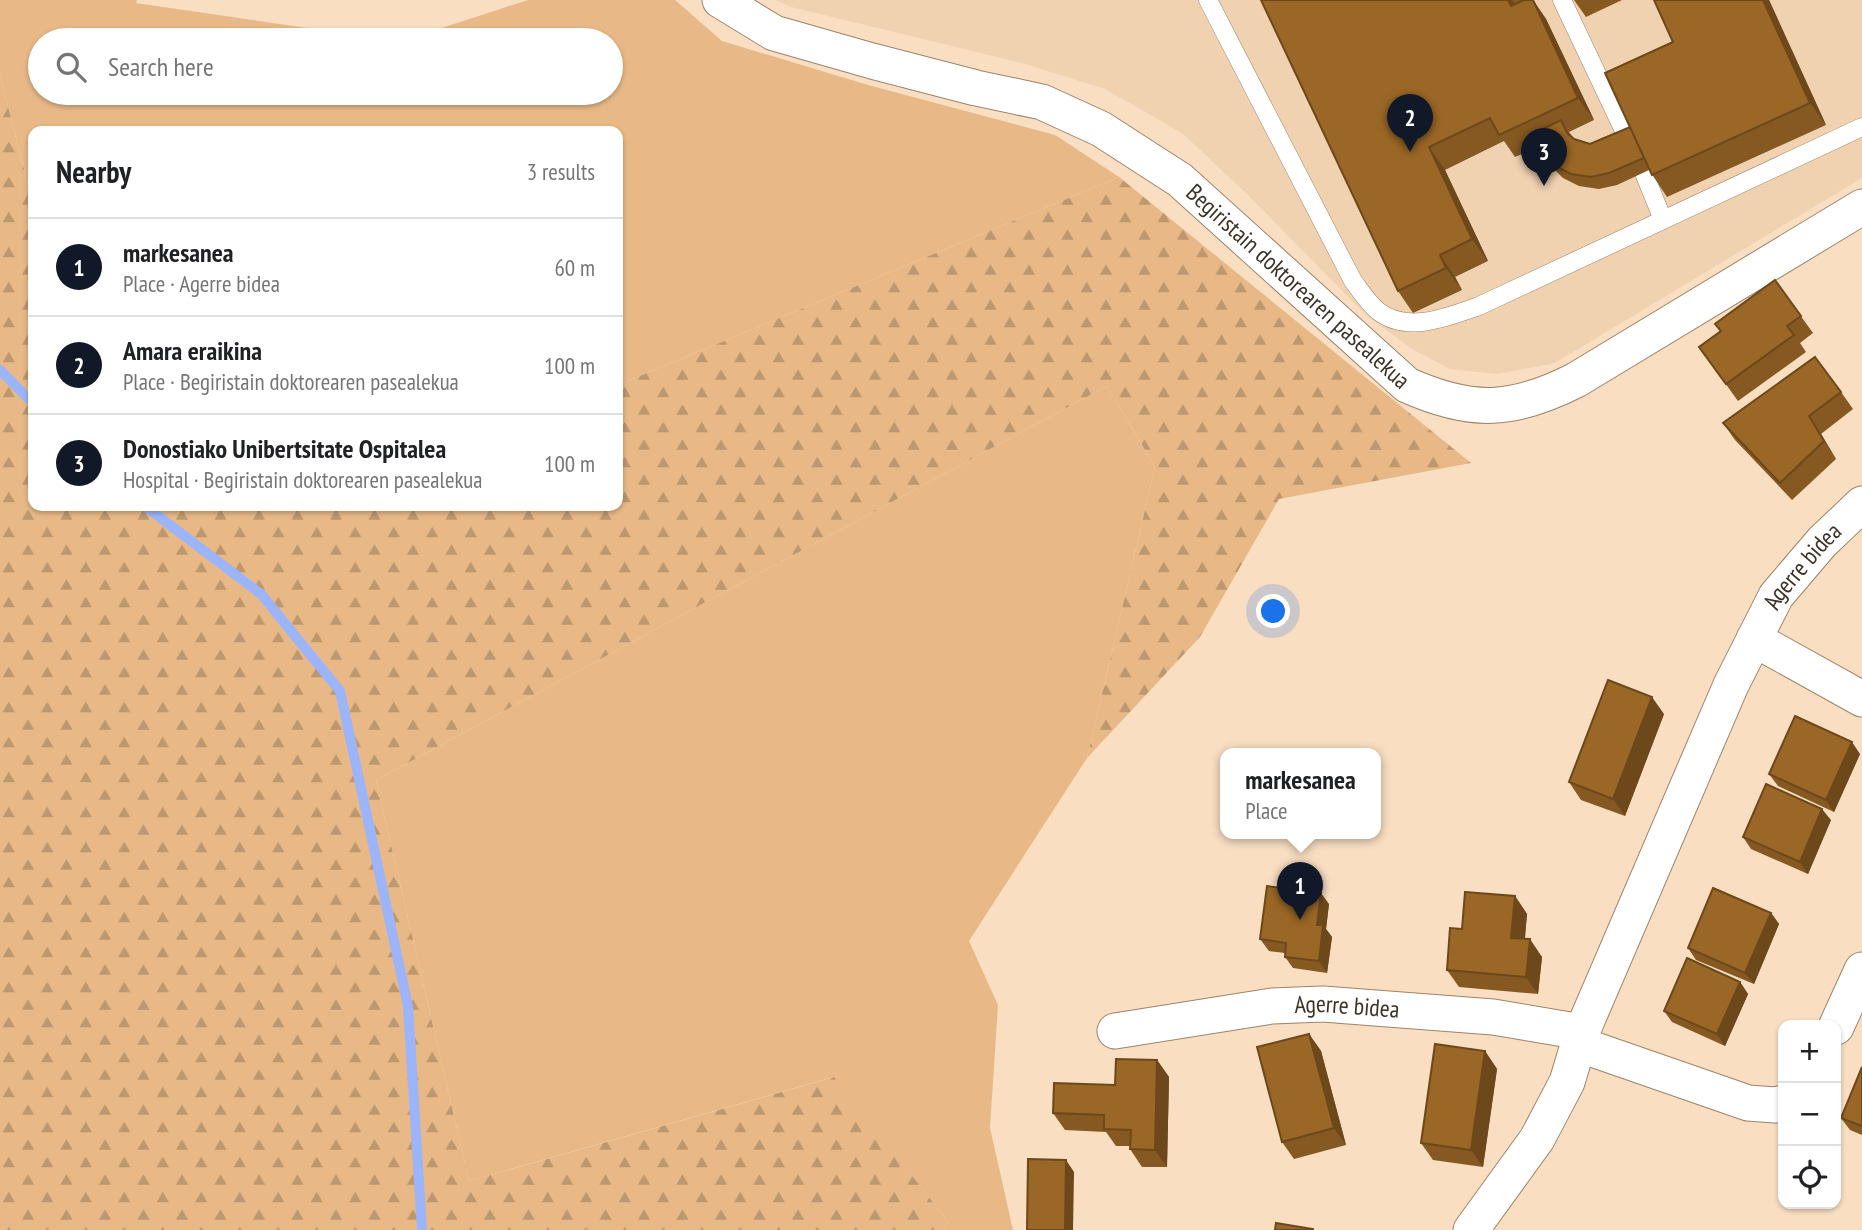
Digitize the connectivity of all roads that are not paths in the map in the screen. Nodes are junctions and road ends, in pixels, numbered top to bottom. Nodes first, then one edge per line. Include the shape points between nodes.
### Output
1 (720, 0) edge
2 (1208, 0) edge
3 (1562, 0) edge
4 (1862, 127) edge
5 (1625, 132) edge
6 (1644, 173) edge
7 (1862, 208) edge
8 (1663, 220) junction
9 (1862, 505) edge
10 (1754, 639) junction
11 (1862, 699) edge
12 (1862, 970) edge
13 (1839, 1020) edge
14 (1115, 1031) dead end
15 (1580, 1038) junction
16 (1778, 1104) edge
17 (1471, 1230) edge

1 - 7 street, Begiristain doktorearen pasealekua via 774,33 1042,102 1101,129 1180,180 1407,385 1441,400 1514,404 1550,394
2 - 8 lane via 1353,281 1378,312 1407,323 1438,320 1479,306
3 - 5 lane
4 - 8 lane
6 - 8 lane
9 - 10 street, Agerre bidea via 1822,541 1776,596
10 - 11 street, Agerre bidea
10 - 15 street, Agerre bidea
12 - 13 street
14 - 15 street, Agerre bidea via 1272,1006 1323,1004 1493,1017
15 - 16 street, Agerre bidea via 1748,1103
15 - 17 street, Agerre bidea via 1567,1082 1537,1139

